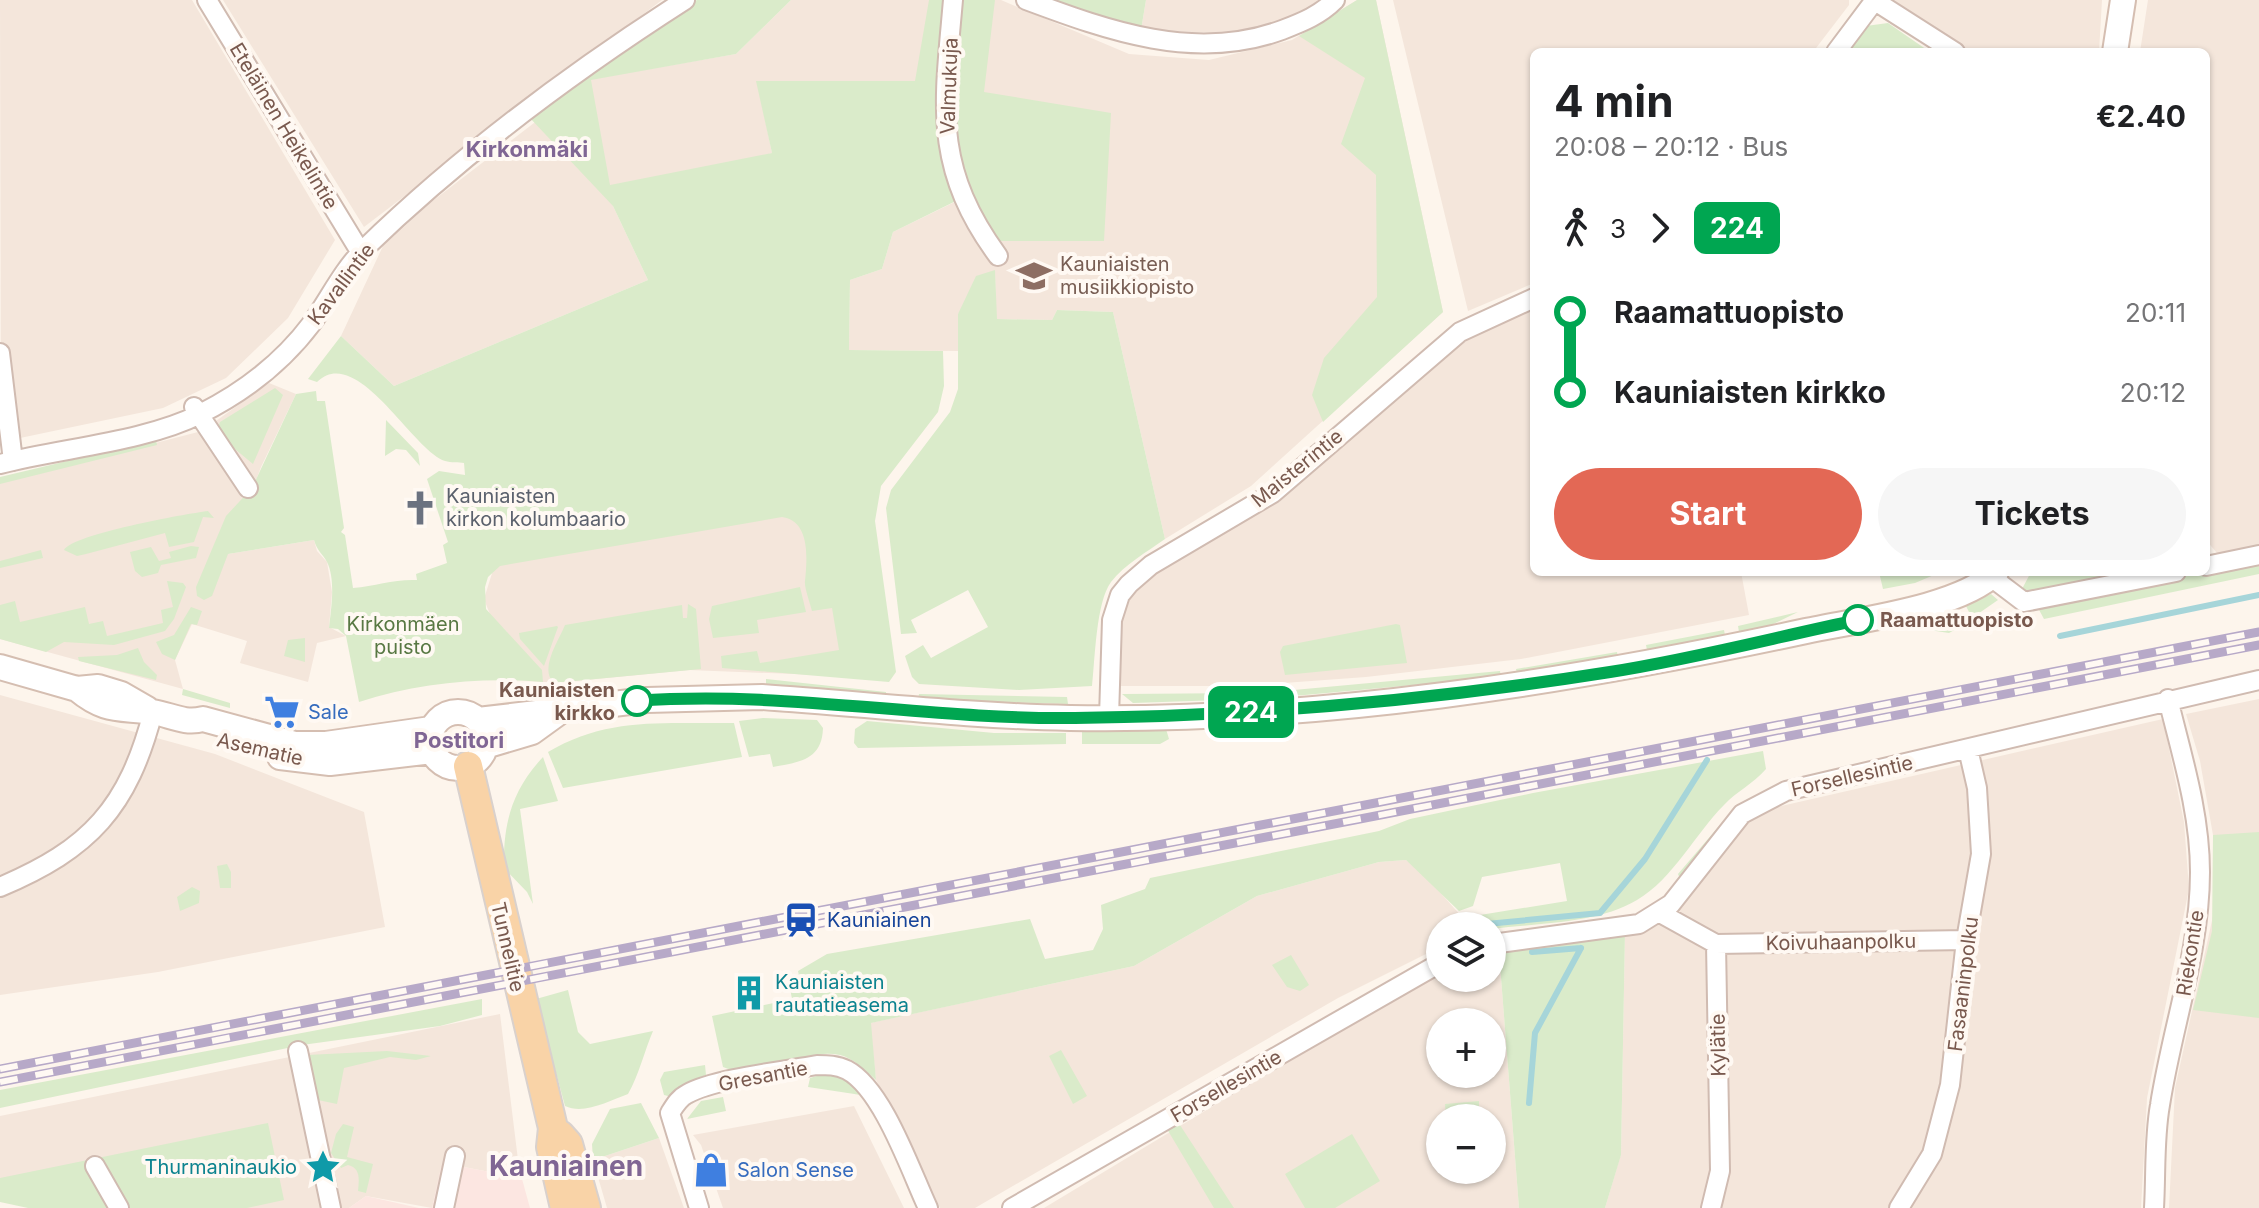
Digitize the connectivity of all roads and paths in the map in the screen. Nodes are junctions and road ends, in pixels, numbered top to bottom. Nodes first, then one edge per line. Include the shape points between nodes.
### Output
1 (207, 0) edge
2 (685, 0) edge
3 (953, 0) edge
4 (1026, 0) edge
5 (1335, 0) edge
6 (1875, 0) edge
7 (2123, 0) edge
8 (1839, 48) edge
9 (1949, 48) edge
10 (2116, 48) edge
11 (361, 253) junction
12 (998, 256) dead end
13 (1530, 300) edge
14 (0, 353) edge
15 (196, 410) junction
16 (6, 463) edge
17 (248, 488) dead end
18 (2259, 555) edge
19 (2210, 565) edge
20 (1991, 576) edge
21 (1996, 576) edge
22 (2156, 576) edge
23 (0, 667) edge
24 (2259, 680) edge
25 (2168, 699) junction
26 (561, 711) junction
27 (153, 712) junction
28 (1109, 717) junction
29 (478, 720) junction
30 (432, 740) junction
31 (1968, 749) junction
32 (476, 756) junction
33 (0, 887) edge
34 (1660, 913) junction
35 (1966, 940) junction
36 (1506, 942) edge
37 (1716, 944) junction
38 (1426, 971) edge
39 (298, 1051) dead end
40 (553, 1128) junction
41 (455, 1156) dead end
42 (95, 1166) dead end
43 (119, 1208) edge
44 (331, 1208) edge
45 (444, 1208) edge
46 (565, 1208) edge
47 (586, 1208) edge
48 (699, 1208) edge
49 (928, 1208) edge
50 (1012, 1208) edge
51 (1711, 1208) edge
52 (1899, 1208) edge
53 (2154, 1208) edge

1 - 11 street, Eteläinen Heikelintie
2 - 11 street, Kavallintie via 545,96 441,177
3 - 12 street, Valmukuja via 945,103 950,160 976,227
4 - 5 street via 1098,27 1191,44 1261,38 1321,14
6 - 8 street
6 - 9 street
7 - 10 main road
11 - 15 street, Kavallintie via 280,363
13 - 28 street, Maisterintie via 1460,332 1273,493 1151,565 1129,584 1112,620
14 - 16 street
15 - 16 street, Kavallintie via 170,426
15 - 17 street
18 - 19 street
20 - 28 main road via 1959,595 1882,615 1609,672 1377,703
21 - 22 street via 2024,602
23 - 27 main road, Asematie via 77,689 98,687
24 - 25 street, Forsellesintie
25 - 31 street, Forsellesintie
25 - 53 street, Riekontie via 2198,826 2200,872 2198,916 2159,1106
26 - 28 main road via 647,700 762,697 1018,717
26 - 29 main road
26 - 32 main road via 532,732
27 - 30 main road, Asematie via 190,722 198,733 293,759 330,763
27 - 33 street via 136,767 95,829 38,870
29 - 30 main road via 455,711 444,715
29 - 32 main road via 485,732
30 - 32 main road via 449,767
31 - 34 street, Forsellesintie via 1786,791 1759,803 1742,814
31 - 35 street, Fasaaninpolku via 1977,788 1981,854
32 - 40 main road, Tunnelitie
34 - 36 street via 1639,924
34 - 37 street
35 - 37 street, Koivuhaanpolku
35 - 52 street, Fasaaninpolku via 1959,1022 1941,1123 1932,1154
37 - 51 street, Kylätie via 1720,1171
38 - 50 street, Forsellesintie
39 - 44 street
40 - 46 main road, Tunnelitie via 551,1147
40 - 47 main road, Tunnelitie via 568,1144
41 - 45 street
42 - 43 street
48 - 49 street, Gresantie via 670,1113 687,1094 817,1065 833,1065 858,1078 886,1119

